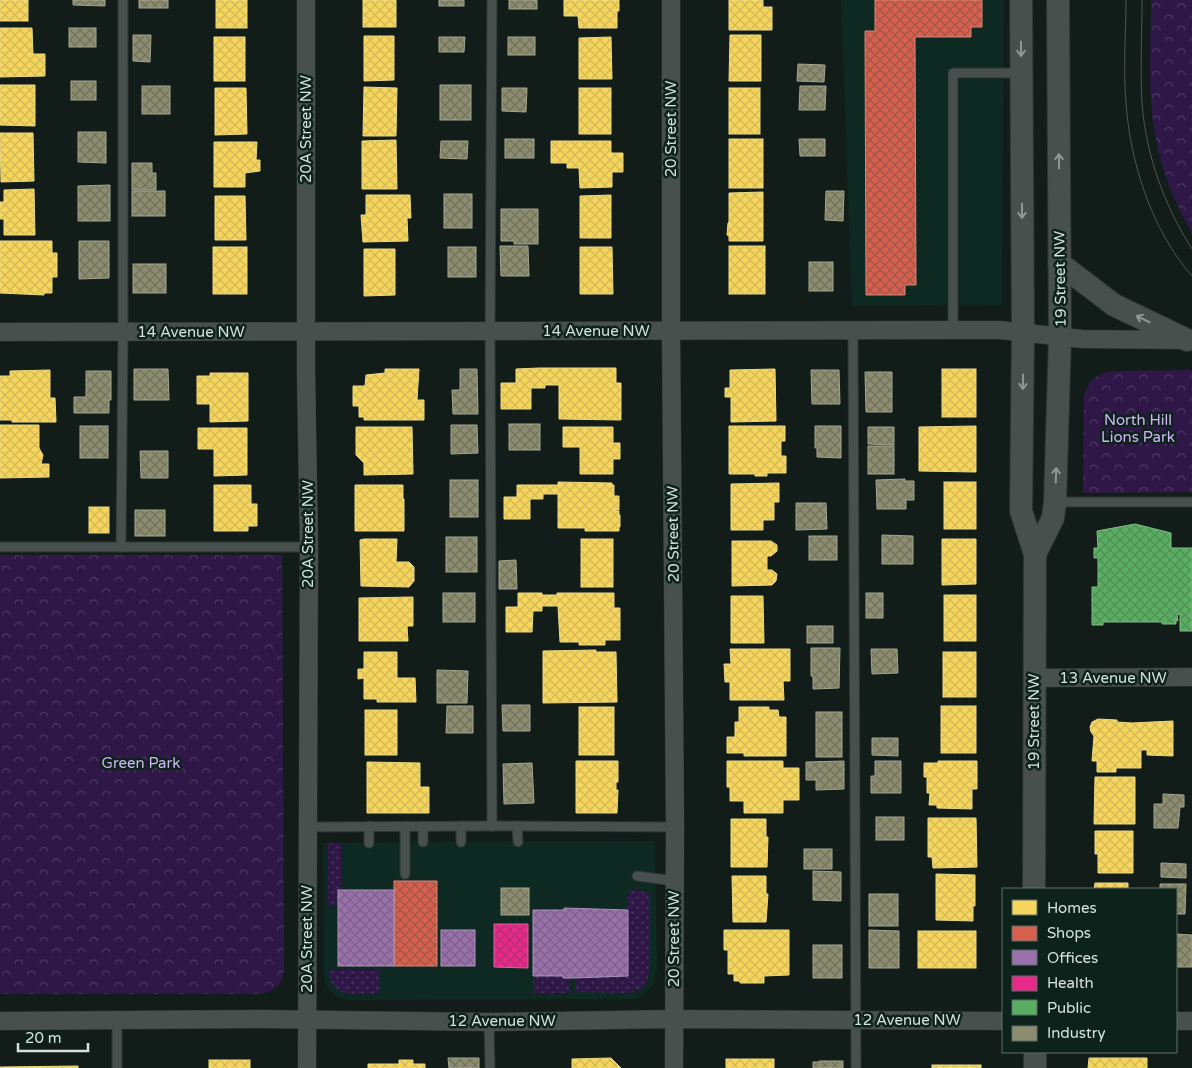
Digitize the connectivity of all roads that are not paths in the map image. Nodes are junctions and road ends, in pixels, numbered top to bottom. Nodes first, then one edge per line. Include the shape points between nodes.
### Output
1 (123, 0) edge
2 (306, 0) edge
3 (492, 0) edge
4 (671, 0) edge
5 (1021, 0) edge
6 (1058, 0) edge
7 (1021, 73) junction
8 (1059, 263) junction
9 (671, 330) junction
10 (853, 330) junction
11 (953, 330) junction
12 (306, 331) junction
13 (490, 331) junction
14 (0, 332) edge
15 (123, 332) junction
16 (1023, 333) junction
17 (1060, 337) junction
18 (1189, 340) edge
19 (1055, 502) junction
20 (1192, 502) edge
21 (0, 547) edge
22 (121, 547) junction
23 (309, 547) junction
24 (1036, 554) junction
25 (1192, 677) edge
26 (1034, 678) junction
27 (369, 826) junction
28 (405, 826) junction
29 (423, 826) junction
30 (461, 826) junction
31 (492, 826) junction
32 (517, 826) junction
33 (308, 827) junction
34 (675, 827) junction
35 (423, 842) dead end
36 (461, 842) dead end
37 (518, 842) dead end
38 (369, 843) dead end
39 (405, 874) dead end
40 (637, 876) dead end
41 (675, 881) junction
42 (1034, 888) edge
43 (674, 1019) junction
44 (117, 1020) junction
45 (307, 1020) junction
46 (855, 1020) junction
47 (1002, 1020) edge
48 (0, 1021) edge
49 (1177, 1021) edge
50 (1192, 1021) edge
51 (489, 1022) junction
52 (1035, 1053) edge
53 (117, 1068) edge
54 (307, 1068) edge
55 (490, 1068) edge
56 (674, 1068) edge
57 (856, 1068) edge
58 (1035, 1068) edge

1 - 15 lane
2 - 12 street, 20A Street NW
3 - 13 lane
4 - 9 street, 20 Street NW
5 -> 7 street, 19 Street NW
8 -> 6 street, 19 Street NW
7 - 11 lane via 953,73
7 -> 16 street, 19 Street NW
8 - 17 street, 19 Street NW
18 -> 8 street via 1114,304
9 - 10 street, 14 Avenue NW
9 - 13 street, 14 Avenue NW
9 - 34 street, 20 Street NW
10 - 11 street, 14 Avenue NW
10 - 46 lane
11 - 16 street, 14 Avenue NW
12 - 13 street, 14 Avenue NW
12 - 15 street, 14 Avenue NW
12 - 23 street, 20A Street NW
13 - 31 lane
14 - 15 street, 14 Avenue NW
15 - 22 lane
16 - 17 street, 14 Avenue NW
16 -> 24 street, 19 Street NW via 1021,511
17 - 18 street, 14 Avenue NW
19 -> 17 street, 19 Street NW
19 - 20 lane
19 - 24 street, 19 Street NW via 1054,518
21 - 22 lane
22 - 23 lane
23 - 33 street, 20A Street NW
24 - 26 street, 19 Street NW
25 - 26 street, 13 Avenue NW
26 - 42 street, 19 Street NW
27 - 28 lane
27 - 33 lane
27 - 38 lane
28 - 29 lane
28 - 39 lane
29 - 30 lane
29 - 35 lane
30 - 31 lane
30 - 36 lane
31 - 32 lane
32 - 34 lane
32 - 37 lane
33 - 45 street, 20A Street NW
34 - 41 street, 20 Street NW
40 - 41 lane
41 - 43 street, 20 Street NW
43 - 46 street, 12 Avenue NW
43 - 51 street, 12 Avenue NW
43 - 56 street, 20 Street NW
44 - 45 street, 12 Avenue NW
44 - 48 street, 12 Avenue NW
44 - 53 lane
45 - 51 street, 12 Avenue NW
45 - 54 street, 20A Street NW
46 - 47 street, 12 Avenue NW
46 - 57 lane
49 - 50 street
51 - 55 lane
52 - 58 street

